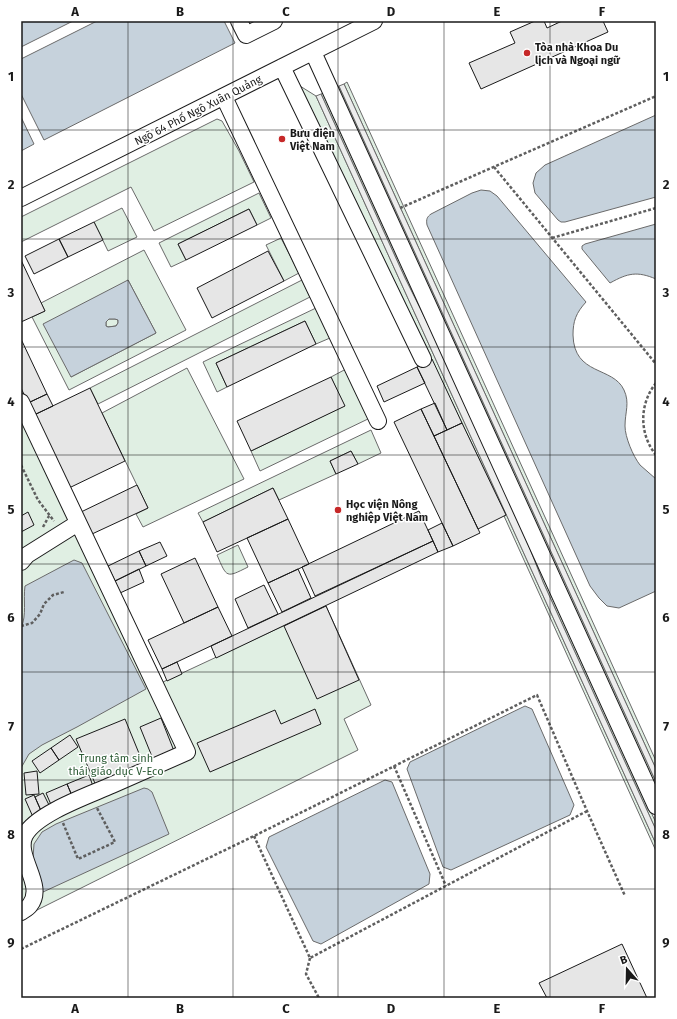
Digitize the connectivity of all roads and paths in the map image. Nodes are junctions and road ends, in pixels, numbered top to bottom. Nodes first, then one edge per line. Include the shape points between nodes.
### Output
1 (239, 21) edge
2 (274, 21) edge
3 (374, 21) edge
4 (352, 26) edge
5 (312, 52) junction
6 (282, 67) junction
7 (656, 96) edge
8 (224, 97) junction
9 (494, 167) junction
10 (21, 198) edge
11 (656, 208) edge
12 (398, 209) dead end
13 (552, 238) junction
14 (423, 359) dead end
15 (656, 364) edge
16 (656, 383) edge
17 (21, 402) edge
18 (378, 420) dead end
19 (656, 455) edge
20 (21, 465) edge
21 (78, 523) junction
22 (63, 532) junction
23 (21, 562) edge
24 (64, 592) dead end
25 (21, 626) edge
26 (394, 766) junction
27 (656, 806) edge
28 (96, 807) dead end
29 (587, 811) junction
30 (63, 821) dead end
31 (254, 836) junction
32 (446, 886) junction
33 (626, 896) dead end
34 (21, 912) edge
35 (21, 949) edge
36 (310, 958) junction
37 (319, 998) edge

1 - 2 street via 246,35
3 - 4 street, Ngõ 64 Phố Ngô Xuân Quảng
4 - 5 street, Ngõ 64 Phố Ngô Xuân Quảng
5 - 6 street, Ngõ 64 Phố Ngô Xuân Quảng
5 - 27 street
6 - 8 street, Ngõ 64 Phố Ngô Xuân Quảng
6 - 14 street
7 - 9 path
8 - 10 street, Ngõ 64 Phố Ngô Xuân Quảng
8 - 18 street
9 - 12 path
9 - 13 path
11 - 13 path
13 - 15 path
16 - 19 path via 647,397 643,419 647,441
17 - 21 street
20 - 22 path via 43,509
21 - 22 street
21 - 34 street via 187,752 37,822 25,835 23,844 33,883 34,900
22 - 23 street via 27,555
24 - 25 path via 53,595 32,623
26 - 29 path via 537,695
26 - 31 path
26 - 32 path
28 - 30 path via 115,842 78,859
29 - 32 path
29 - 33 path
31 - 35 path
31 - 36 path
32 - 36 path
36 - 37 path via 306,974

